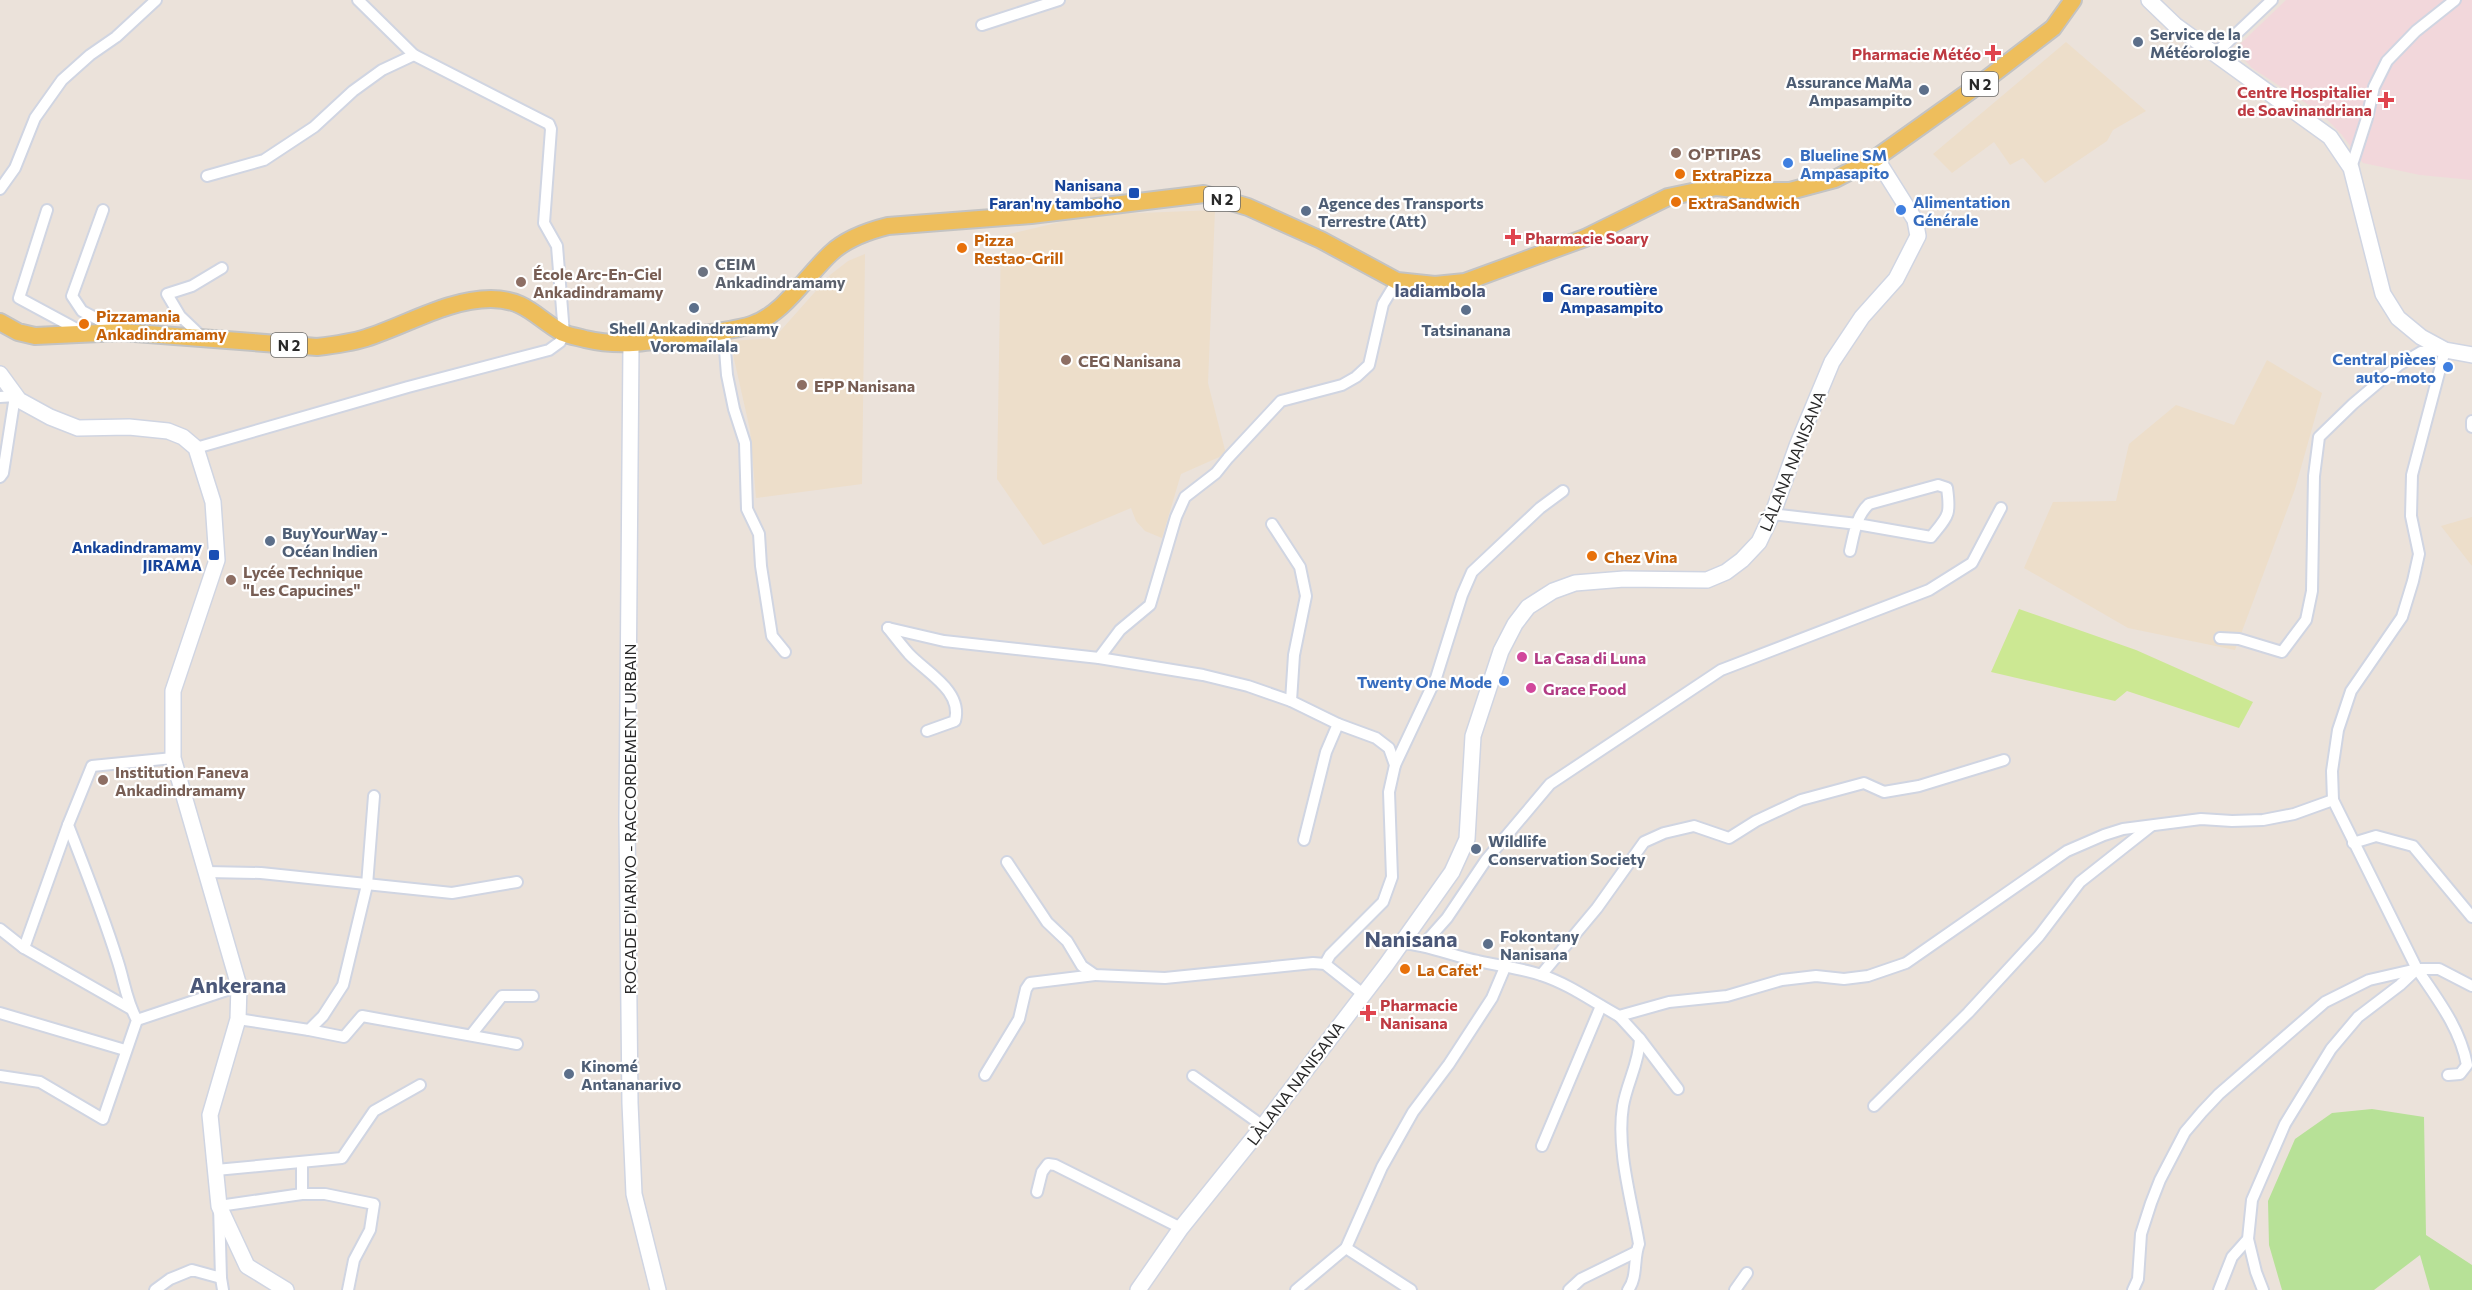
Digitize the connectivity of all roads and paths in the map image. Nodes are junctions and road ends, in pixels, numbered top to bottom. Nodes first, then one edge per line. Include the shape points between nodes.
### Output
1 (156, 0) edge
2 (358, 0) edge
3 (1059, 0) edge
4 (2073, 0) edge
5 (2149, 0) edge
6 (2272, 0) edge
7 (2455, 0) edge
8 (982, 25) dead end
9 (2216, 53) junction
10 (414, 55) junction
11 (1876, 158) junction
12 (2351, 168) junction
13 (207, 176) dead end
14 (0, 189) edge
15 (47, 210) dead end
16 (103, 210) dead end
17 (222, 268) dead end
18 (1396, 281) junction
19 (0, 322) edge
20 (719, 331) junction
21 (122, 332) junction
22 (82, 333) junction
23 (564, 334) junction
24 (202, 337) junction
25 (631, 345) junction
26 (2445, 350) junction
27 (2472, 355) edge
28 (0, 374) edge
29 (7, 396) edge
30 (2472, 421) edge
31 (2472, 427) edge
32 (196, 448) junction
33 (0, 477) edge
34 (1563, 491) dead end
35 (2001, 508) dead end
36 (1772, 514) junction
37 (1272, 524) dead end
38 (1857, 524) junction
39 (1850, 551) dead end
40 (2220, 638) dead end
41 (784, 652) dead end
42 (1099, 658) junction
43 (1291, 701) junction
44 (1338, 724) junction
45 (927, 731) dead end
46 (173, 758) junction
47 (2004, 760) dead end
48 (1395, 765) junction
49 (374, 796) dead end
50 (2332, 800) junction
51 (2153, 824) junction
52 (68, 825) junction
53 (1304, 840) dead end
54 (2353, 843) junction
55 (1007, 862) dead end
56 (206, 872) junction
57 (518, 882) dead end
58 (367, 885) junction
59 (2472, 917) edge
60 (0, 929) edge
61 (1402, 943) junction
62 (1423, 945) junction
63 (24, 948) junction
64 (1325, 964) junction
65 (1506, 965) junction
66 (2417, 969) junction
67 (1095, 975) junction
68 (1541, 975) junction
69 (239, 986) junction
70 (2472, 986) edge
71 (1363, 994) junction
72 (533, 996) dead end
73 (1601, 1006) junction
74 (131, 1009) junction
75 (0, 1013) edge
76 (1619, 1016) junction
77 (238, 1019) junction
78 (137, 1020) junction
79 (309, 1030) junction
80 (471, 1035) junction
81 (1640, 1039) junction
82 (517, 1044) dead end
83 (125, 1050) junction
84 (985, 1075) dead end
85 (2448, 1075) dead end
86 (0, 1076) edge
87 (1193, 1077) dead end
88 (420, 1085) dead end
89 (1678, 1089) dead end
90 (1874, 1106) dead end
91 (1263, 1126) junction
92 (1542, 1146) dead end
93 (302, 1162) junction
94 (216, 1170) junction
95 (1037, 1192) dead end
96 (302, 1194) junction
97 (219, 1206) junction
98 (1181, 1228) junction
99 (2248, 1239) junction
100 (1347, 1248) junction
101 (1636, 1252) junction
102 (1747, 1273) dead end
103 (221, 1278) junction
104 (1634, 1288) edge
105 (155, 1290) edge
106 (223, 1290) edge
107 (286, 1290) edge
108 (348, 1290) edge
109 (658, 1290) edge
110 (1138, 1290) edge
111 (1296, 1290) edge
112 (1411, 1290) edge
113 (1569, 1290) edge
114 (1735, 1290) edge
115 (2133, 1290) edge
116 (2219, 1290) edge
117 (2263, 1290) edge

1 - 14 street via 63,80 35,118 15,168
2 - 10 street
3 - 8 street
4 - 11 main road, N 2 via 2053,28
5 - 9 street via 2175,25
6 - 9 street
7 - 12 street via 2387,61 2374,87
9 - 12 street via 2330,137
10 - 13 street via 382,70 314,126 264,160
10 - 23 street via 549,124 544,223 557,246
11 - 18 main road, N 2 via 1835,179 1790,191 1716,187 1668,197 1585,238 1465,282 1435,285
11 - 36 street, LÀLANA NANISANA via 1915,220 1918,236 1896,279 1862,317 1832,362
12 - 26 street via 2383,294 2398,318
15 - 22 street via 19,298
16 - 21 street via 72,296 82,311
17 - 24 street via 192,286 167,294 180,316
18 - 20 main road, N 2 via 1321,240 1248,207 1204,194 1031,215 888,226 861,233 832,251 764,320
18 - 42 street via 1383,304 1369,365 1342,385 1281,401 1216,473 1185,496 1150,605 1120,630
19 - 22 main road, N 2 via 35,336
20 - 25 main road, N 2
20 - 41 street via 734,409 745,443 747,509 759,534 772,636
21 - 22 main road, N 2
21 - 24 main road, N 2
23 - 24 main road, N 2 via 512,300 489,299 449,307 341,345 294,346
23 - 25 main road, N 2 via 605,344
23 - 32 street via 549,351
25 - 109 street, ROCADE D'IARIVO - RACCORDEMENT URBAIN via 627,821 630,1103 634,1194
26 - 27 street
26 - 40 street via 2421,352 2399,365 2319,437 2314,476 2312,591 2306,620 2282,652 2239,639
26 - 50 street via 2412,475 2411,516 2419,554 2413,580 2402,617 2351,691 2337,730
28 - 29 street
29 - 32 street via 80,428 168,431
29 - 33 street
30 - 31 street
32 - 46 street via 213,502 217,560 172,691
34 - 48 street via 1473,572 1436,678
35 - 62 street via 1972,562 1929,590 1721,670 1550,784 1486,860 1447,918
36 - 38 street
36 - 61 street, LÀLANA NANISANA via 1759,542 1742,560 1707,580 1575,583 1528,607 1501,651 1473,736 1467,839 1452,872
37 - 43 street via 1300,567 1306,596 1294,656
38 - 38 street via 1931,537 1948,515 1947,488 1938,485 1869,504 1861,511
38 - 39 street
42 - 43 street via 1203,675
42 - 45 street via 944,641 888,628 952,695 957,712 955,721
43 - 44 street
44 - 48 street via 1376,738 1389,748
44 - 53 street via 1326,752
46 - 52 street via 92,766
46 - 56 street
47 - 68 street via 1919,786 1884,792 1864,783 1802,800 1729,838 1694,826 1644,842 1597,908
48 - 64 street via 1389,792 1392,878 1383,902
49 - 58 street
50 - 51 street via 2263,820 2201,819
50 - 54 street
51 - 76 street via 2104,835 2067,851 1906,963 1868,976 1844,980 1816,975 1782,980 1727,996 1669,1002
51 - 90 street via 2080,882 2024,953
52 - 63 street
52 - 74 street via 118,961
54 - 59 street via 2376,836 2413,846
54 - 66 street
55 - 67 street via 1047,922 1067,941 1082,966
56 - 58 street via 261,873
56 - 69 street
57 - 58 street via 452,893
58 - 79 street via 343,985
60 - 63 street
61 - 62 street
61 - 71 street, LÀLANA NANISANA
62 - 65 street
63 - 74 street
64 - 67 street via 1299,963 1165,978
64 - 71 street
65 - 68 street
65 - 100 street via 1492,998 1413,1112 1382,1167
66 - 70 street via 2439,969
66 - 85 street via 2452,1020 2464,1047 2467,1065 2460,1074
66 - 99 street via 2358,1017 2331,1049 2285,1124 2252,1200
66 - 115 street via 2369,980 2325,1002 2202,1112 2185,1132 2151,1203 2141,1234 2138,1280
67 - 84 street via 1030,983 1019,1019
68 - 73 street
69 - 77 street
69 - 78 street
71 - 91 street, LÀLANA NANISANA
72 - 80 street via 502,996
73 - 76 street
73 - 92 street
74 - 78 street
75 - 83 street
76 - 81 street
77 - 79 street
77 - 94 street via 210,1114
78 - 83 street
79 - 80 street via 344,1037 362,1016
80 - 82 street
81 - 89 street
81 - 101 street via 1640,1054 1623,1106 1622,1144 1639,1244
83 - 86 street via 103,1119 40,1082
87 - 91 street
88 - 93 street via 374,1111 342,1158
91 - 98 street, LÀLANA NANISANA
93 - 94 street
93 - 96 street
94 - 97 street
95 - 98 street via 1042,1172 1048,1164 1055,1164
96 - 97 street
96 - 108 street via 325,1194 374,1204 370,1230 354,1260
97 - 103 street
97 - 107 street via 247,1266
98 - 110 street, LÀLANA NANISANA
99 - 116 street via 2232,1257
99 - 117 street
100 - 111 street
100 - 112 street
101 - 104 street
101 - 113 street via 1581,1279
102 - 114 street
103 - 105 street via 192,1270
103 - 106 street

